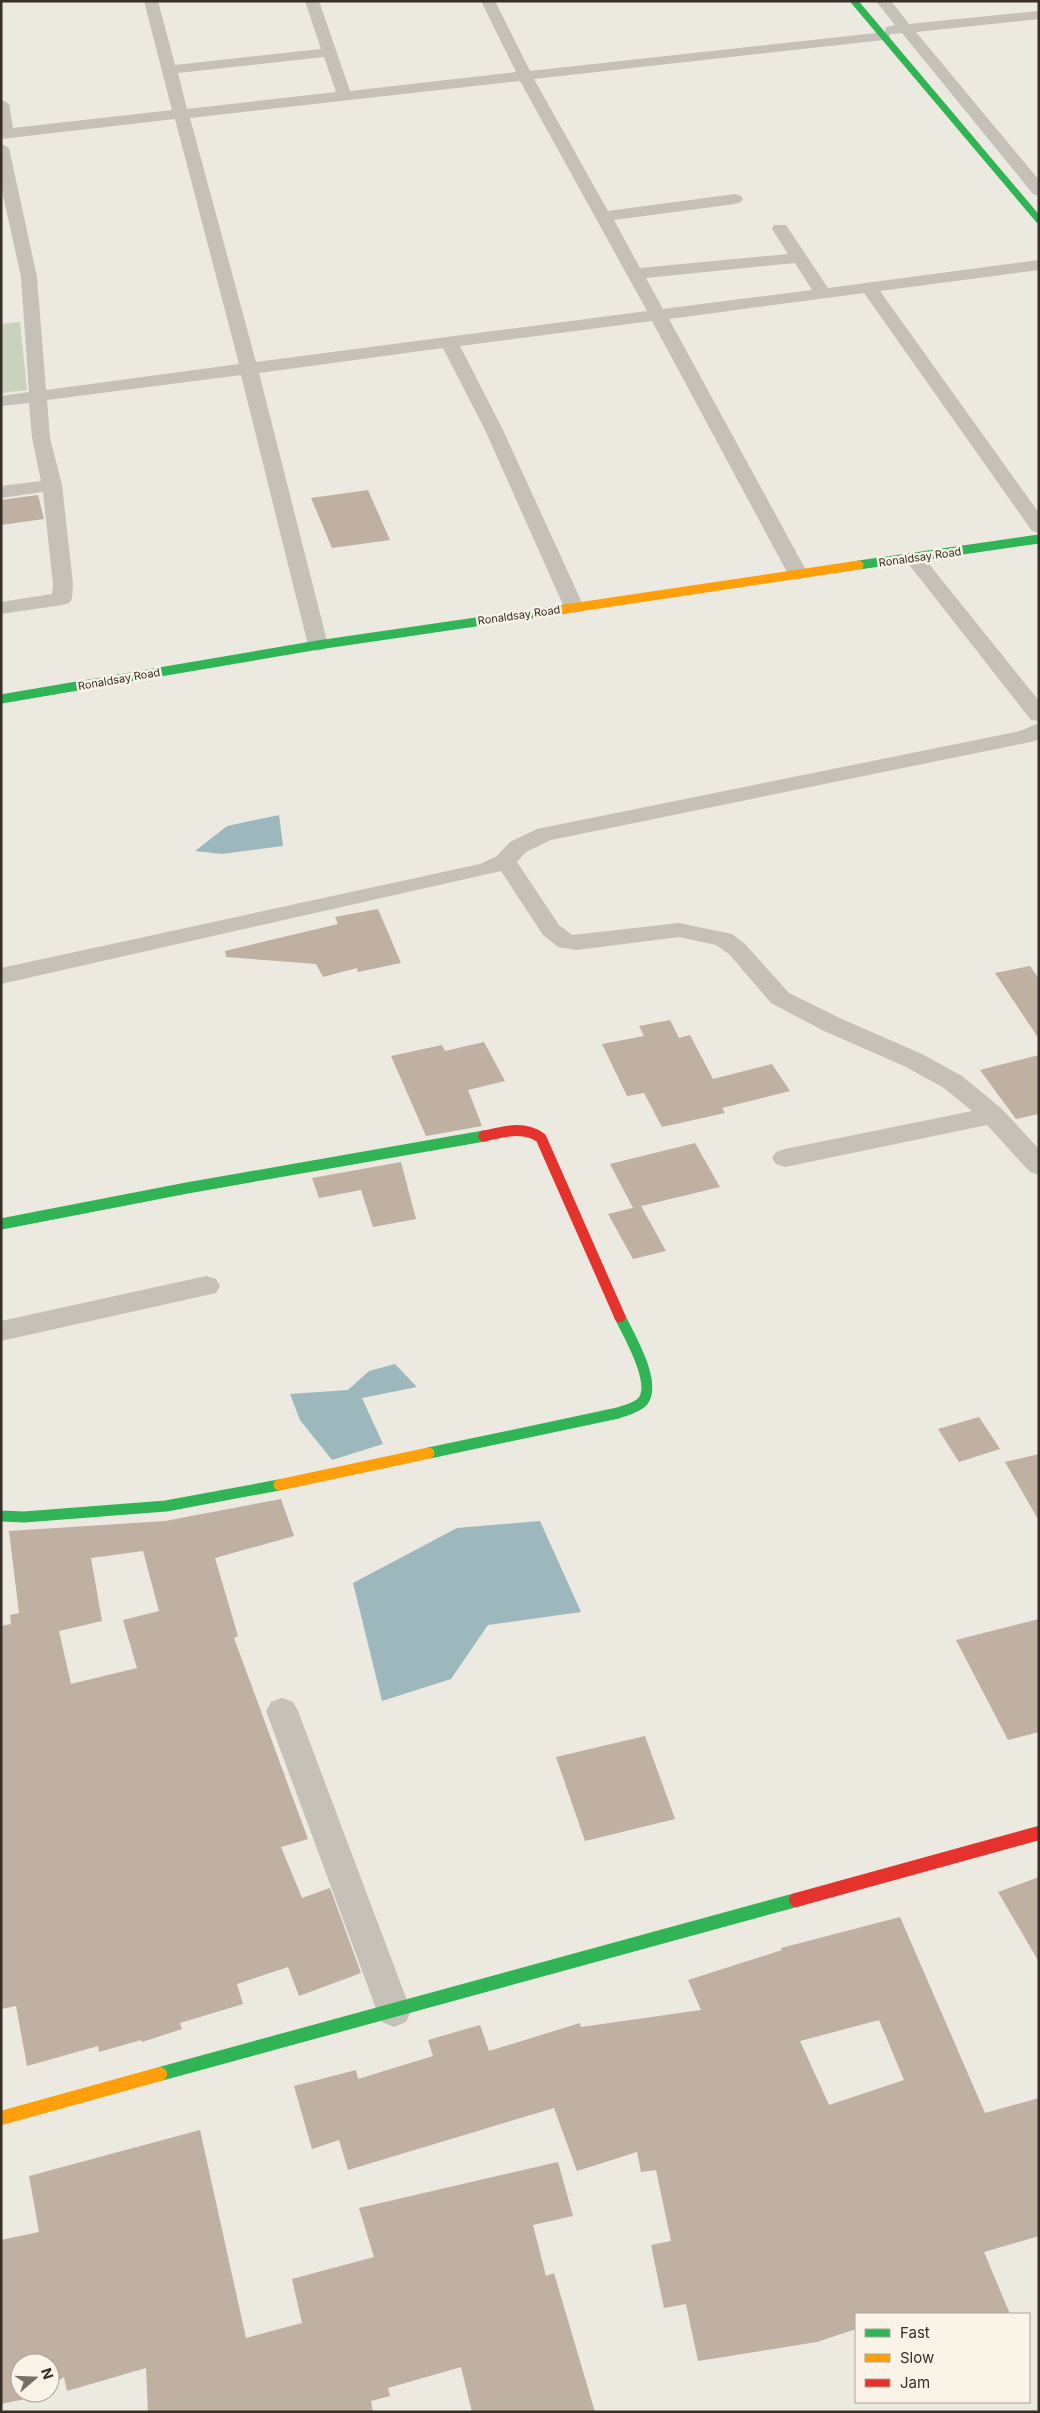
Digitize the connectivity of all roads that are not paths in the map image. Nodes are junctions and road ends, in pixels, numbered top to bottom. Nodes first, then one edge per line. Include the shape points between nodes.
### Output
1 (151, 1) edge
2 (312, 1) edge
3 (488, 1) edge
4 (854, 1) edge
5 (883, 1) edge
6 (1039, 15) edge
7 (906, 28) junction
8 (882, 33) junction
9 (330, 52) junction
10 (169, 70) junction
11 (525, 76) junction
12 (344, 94) junction
13 (1, 104) edge
14 (180, 113) junction
15 (3, 138) edge
16 (1039, 191) edge
17 (735, 199) dead end
18 (602, 217) junction
19 (1039, 220) edge
20 (780, 229) dead end
21 (799, 258) junction
22 (1039, 265) edge
23 (634, 274) junction
24 (868, 287) junction
25 (823, 293) junction
26 (658, 315) junction
27 (449, 342) junction
28 (250, 368) junction
29 (39, 396) junction
30 (1, 401) edge
31 (52, 485) junction
32 (1, 492) edge
33 (1039, 527) edge
34 (1039, 539) edge
35 (914, 558) junction
36 (798, 574) junction
37 (574, 607) junction
38 (1, 608) edge
39 (318, 645) junction
40 (1, 699) edge
41 (1039, 715) edge
42 (1039, 728) edge
43 (505, 861) junction
44 (1, 976) edge
45 (993, 1115) junction
46 (786, 1158) dead end
47 (1039, 1166) edge
48 (1, 1224) edge
49 (206, 1286) dead end
50 (1, 1331) edge
51 (1, 1516) edge
52 (282, 1711) dead end
53 (1039, 1832) edge
54 (394, 2011) junction
55 (1, 2118) edge

1 - 10 street
2 - 9 street
3 - 11 street
4 - 8 street
5 - 7 street
6 - 7 street
7 - 8 street
7 - 16 street
8 - 11 street
8 - 19 street
9 - 10 street
9 - 12 street
10 - 14 street
11 - 12 street
11 - 18 street
12 - 14 street
13 - 15 street
14 - 15 street
14 - 28 street
15 - 29 street via 29,277
17 - 18 street
18 - 23 street
20 - 21 street
21 - 23 street
21 - 25 street
22 - 24 street
23 - 26 street
24 - 25 street
24 - 33 street
25 - 26 street
26 - 27 street
26 - 36 street
27 - 28 street
27 - 37 street via 494,430
28 - 29 street
28 - 39 street
29 - 30 street
29 - 31 street via 41,438
31 - 32 street
31 - 38 street via 63,570 62,599
34 - 35 street, Ronaldsay Road
35 - 36 street, Ronaldsay Road
35 - 41 street
36 - 37 street, Ronaldsay Road
37 - 39 street, Ronaldsay Road
39 - 40 street, Ronaldsay Road
42 - 43 street via 1027,736 544,834 518,847
43 - 44 street via 488,870
43 - 45 street via 558,938 577,943 679,930 724,940 737,949 780,998 913,1060 952,1082
45 - 46 street
45 - 47 street
48 - 51 street via 515,1131 535,1132 544,1142 552,1160 647,1380 648,1391 646,1399 638,1406 618,1413 271,1487 166,1506
49 - 50 street
52 - 54 street
53 - 54 street
54 - 55 street

